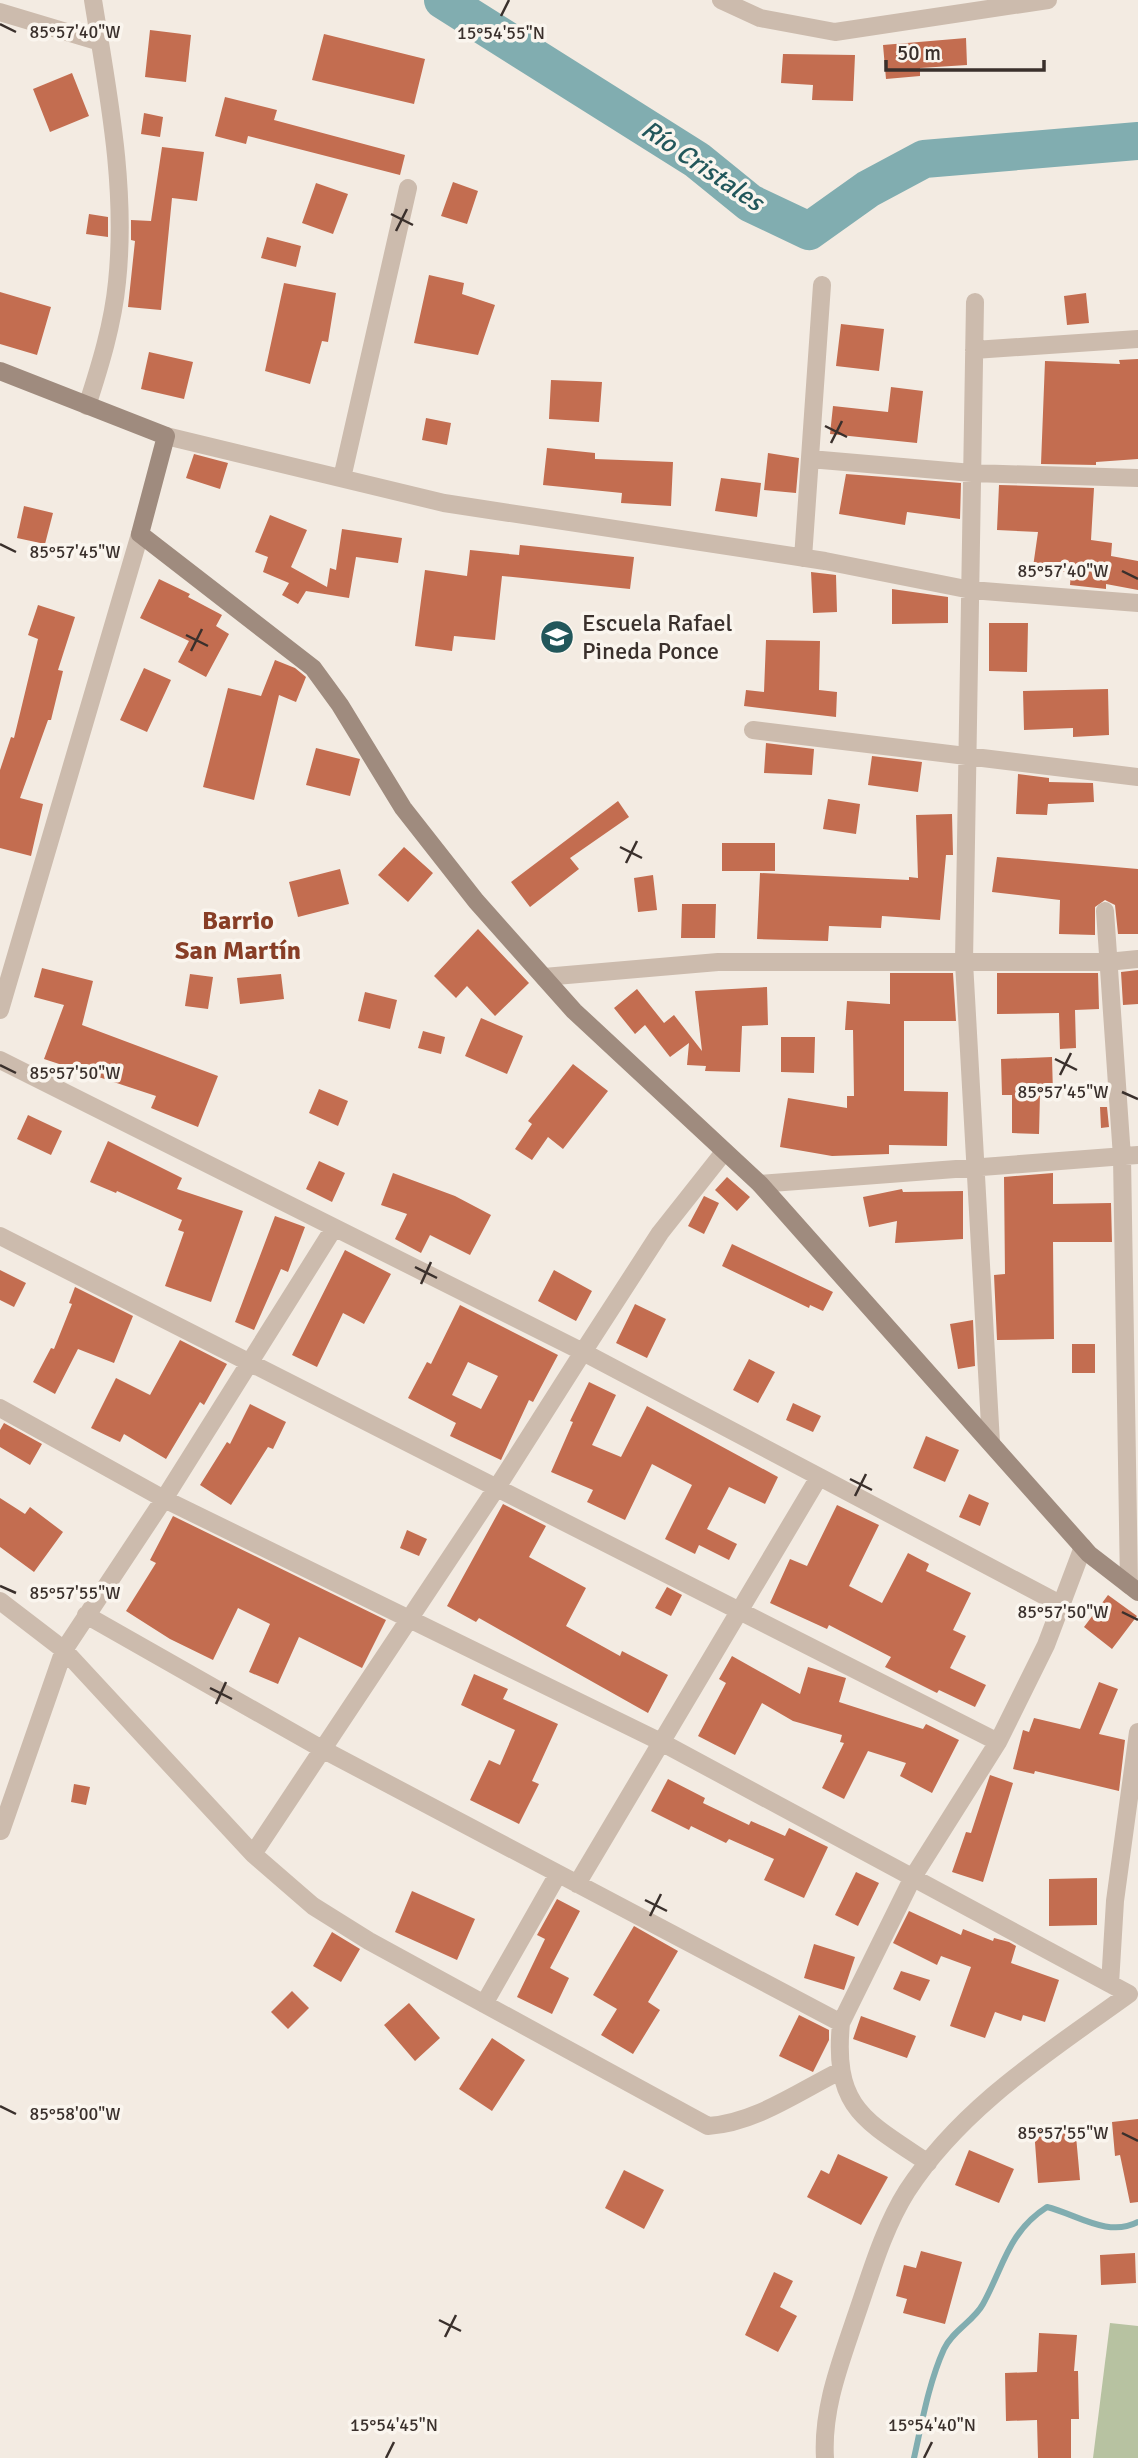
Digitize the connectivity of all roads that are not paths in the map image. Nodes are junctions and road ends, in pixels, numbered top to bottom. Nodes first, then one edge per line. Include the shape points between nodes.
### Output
1 (93, 0) edge
2 (721, 0) edge
3 (1048, 0) edge
4 (0, 12) edge
5 (100, 42) junction
6 (408, 188) dead end
7 (822, 285) dead end
8 (975, 302) dead end
9 (1138, 338) edge
10 (974, 350) junction
11 (0, 371) edge
12 (88, 406) junction
13 (166, 436) junction
14 (810, 459) junction
15 (972, 473) junction
16 (342, 478) junction
17 (1138, 478) edge
18 (140, 534) junction
19 (803, 558) junction
20 (971, 590) junction
21 (1138, 603) edge
22 (753, 730) dead end
23 (968, 758) junction
24 (1138, 777) edge
25 (1105, 911) dead end
26 (1138, 959) edge
27 (964, 962) junction
28 (1107, 962) junction
29 (544, 978) junction
30 (0, 1010) edge
31 (0, 1060) edge
32 (724, 1152) junction
33 (1130, 1156) edge
34 (976, 1167) junction
35 (760, 1184) junction
36 (334, 1228) junction
37 (0, 1236) edge
38 (583, 1352) junction
39 (250, 1363) junction
40 (0, 1408) edge
41 (991, 1443) junction
42 (819, 1477) junction
43 (497, 1488) junction
44 (164, 1499) junction
45 (1083, 1546) junction
46 (1133, 1588) edge
47 (0, 1601) edge
48 (1060, 1604) junction
49 (739, 1611) junction
50 (86, 1615) junction
51 (409, 1619) junction
52 (64, 1650) junction
53 (1138, 1732) edge
54 (661, 1742) junction
55 (998, 1742) junction
56 (322, 1749) junction
57 (1, 1831) edge
58 (253, 1854) junction
59 (558, 1874) junction
60 (913, 1877) junction
61 (577, 1884) junction
62 (1110, 1984) junction
63 (1133, 1993) edge
64 (484, 2004) junction
65 (841, 2023) junction
66 (840, 2071) junction
67 (928, 2163) junction
68 (825, 2458) edge

1 - 5 street
2 - 3 street via 760,18 835,32
4 - 5 street
5 - 12 street via 117,149 120,217 117,283
6 - 16 street
7 - 14 street
8 - 10 street
9 - 10 street
10 - 15 street
11 - 12 street
12 - 13 street
13 - 16 street
13 - 18 street
14 - 15 street
14 - 19 street
15 - 17 street
15 - 20 street
16 - 19 street via 444,503
18 - 29 street via 313,668 403,808
18 - 30 street
19 - 20 street
20 - 21 street
20 - 23 street
22 - 23 street
23 - 24 street
23 - 27 street
25 - 28 street
26 - 28 street
27 - 28 street
27 - 29 street via 718,962
27 - 34 street
28 - 33 street
29 - 32 street
31 - 36 street
32 - 35 street
32 - 38 street via 660,1233
33 - 34 street
33 - 46 street
34 - 35 street
34 - 41 street
35 - 41 street
36 - 38 street
36 - 39 street
37 - 39 street
38 - 42 street
38 - 43 street
39 - 43 street
39 - 44 street
40 - 44 street
41 - 45 street
42 - 48 street
42 - 49 street
43 - 49 street
43 - 51 street
44 - 50 street
44 - 51 street
45 - 46 street
45 - 48 street
47 - 52 street
48 - 55 street via 1046,1644
49 - 54 street
49 - 55 street
50 - 52 street
50 - 56 street
51 - 54 street
51 - 56 street
52 - 57 street
52 - 58 street
53 - 62 street via 1115,1901
54 - 60 street
54 - 61 street
55 - 60 street
56 - 58 street
56 - 59 street
58 - 64 street via 313,1906
59 - 61 street
59 - 64 street
60 - 62 street
60 - 65 street
61 - 65 street
62 - 63 street
63 - 67 street via 1011,2079 948,2137
64 - 66 street via 708,2126 751,2116
65 - 66 street
66 - 67 street via 846,2095 860,2113
67 - 68 street via 907,2192 881,2245 834,2381 824,2435

